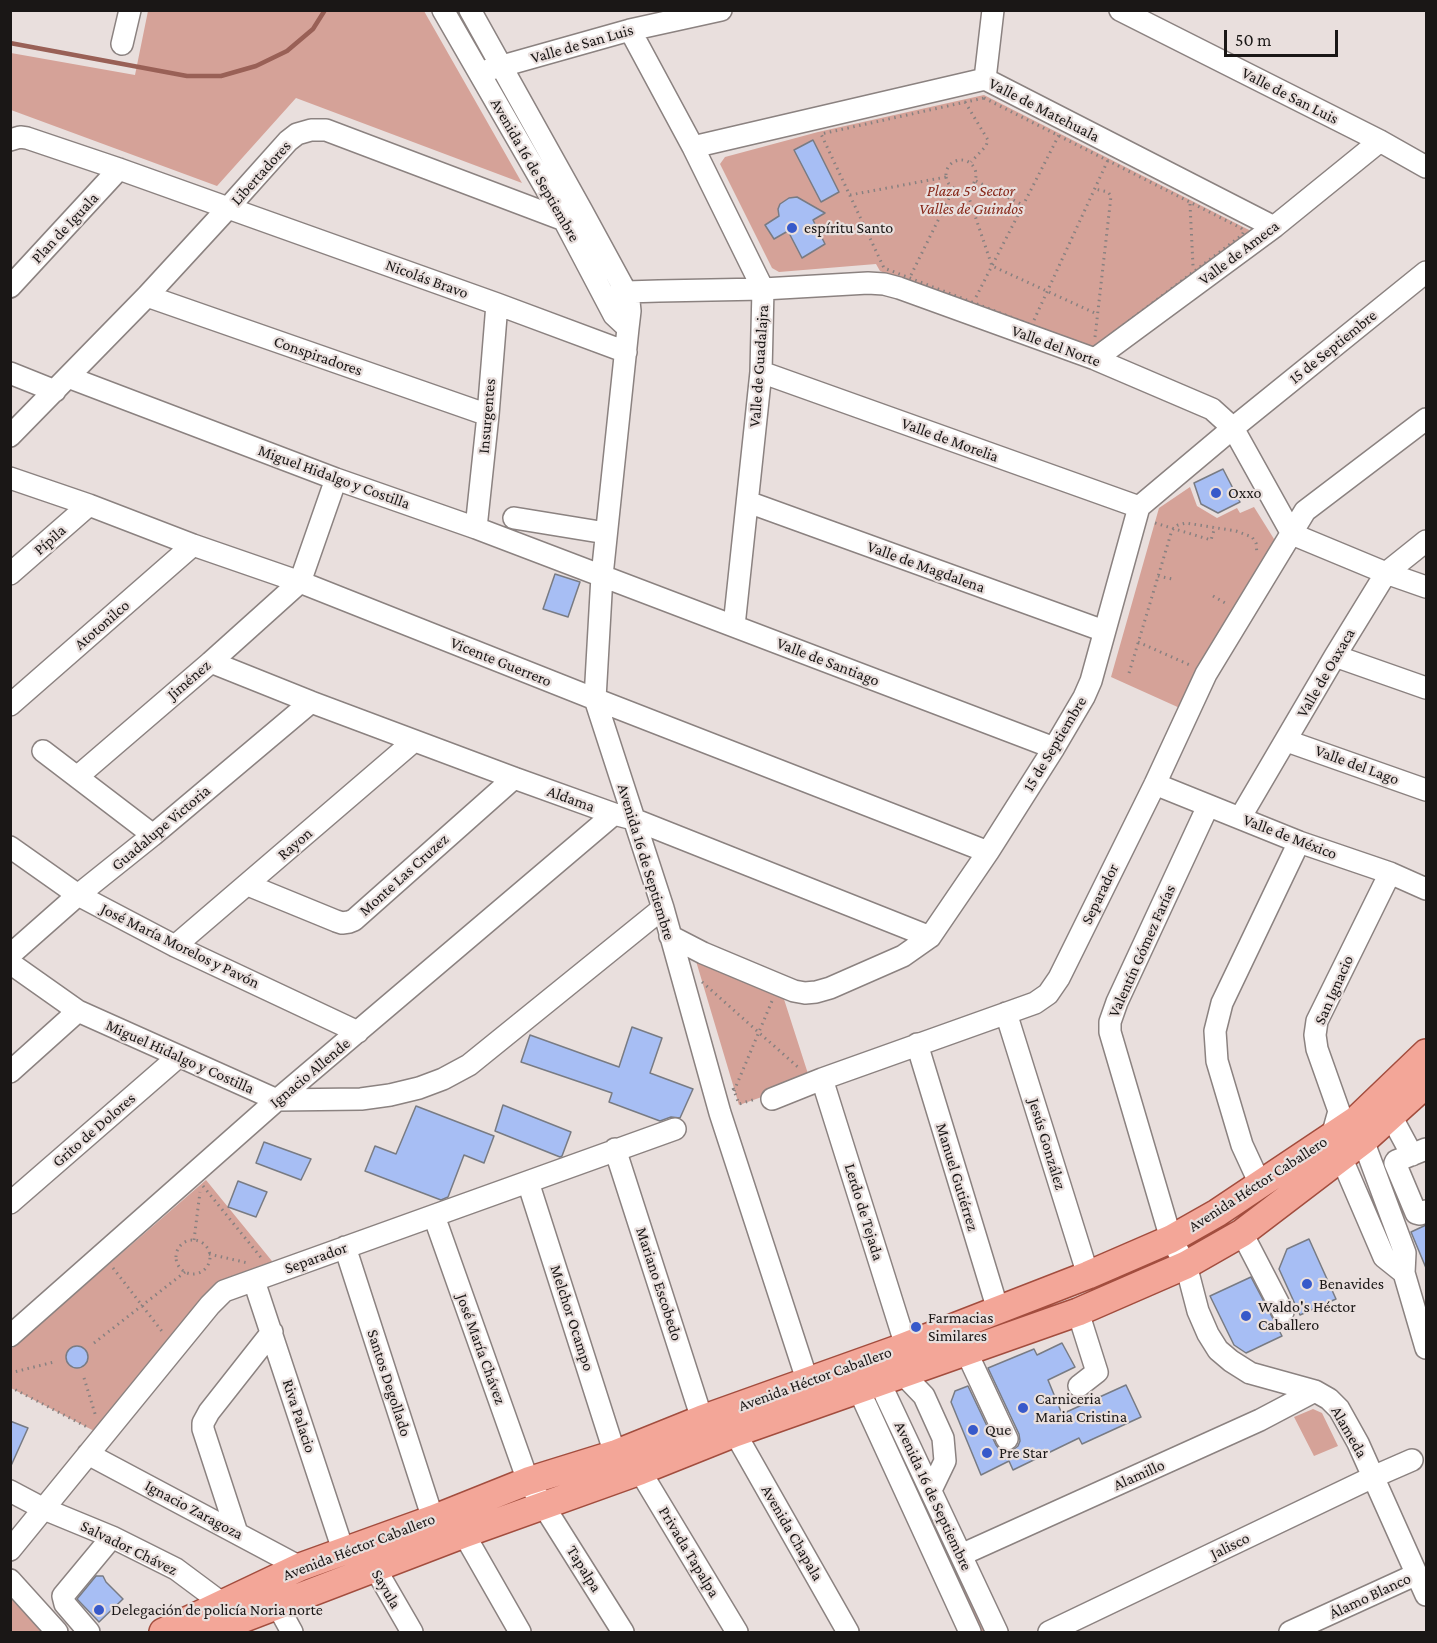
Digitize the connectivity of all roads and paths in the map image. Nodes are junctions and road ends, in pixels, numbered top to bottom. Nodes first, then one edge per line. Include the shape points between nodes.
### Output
1 (130, 10) edge
2 (443, 10) edge
3 (470, 10) edge
4 (721, 10) edge
5 (993, 10) edge
6 (1120, 10) edge
7 (630, 30) junction
8 (122, 44) dead end
9 (501, 67) junction
10 (479, 73) junction
11 (985, 79) junction
12 (964, 99) dead end
13 (1060, 133) dead end
14 (10, 140) edge
15 (1380, 141) junction
16 (693, 147) junction
17 (1109, 158) dead end
18 (971, 162) junction
19 (1426, 167) edge
20 (119, 170) junction
21 (946, 177) junction
22 (976, 181) junction
23 (954, 188) junction
24 (966, 189) junction
25 (1095, 189) junction
26 (850, 195) junction
27 (1190, 202) junction
28 (1023, 205) junction
29 (228, 208) junction
30 (564, 220) junction
31 (1274, 228) junction
32 (992, 266) junction
33 (1194, 272) junction
34 (1426, 272) edge
35 (907, 282) dead end
36 (10, 287) edge
37 (763, 288) junction
38 (626, 292) junction
39 (147, 296) junction
40 (606, 299) junction
41 (496, 304) junction
42 (971, 307) dead end
43 (1097, 314) junction
44 (628, 328) junction
45 (1030, 330) dead end
46 (626, 352) junction
47 (1094, 357) junction
48 (761, 372) junction
49 (10, 373) edge
50 (61, 384) junction
51 (488, 415) junction
52 (1426, 419) edge
53 (1233, 428) junction
54 (10, 436) edge
55 (10, 478) edge
56 (336, 479) junction
57 (748, 502) junction
58 (89, 505) junction
59 (1139, 507) junction
60 (514, 518) dead end
61 (1155, 523) dead end
62 (1215, 527) junction
63 (476, 528) junction
64 (606, 533) junction
65 (1292, 534) junction
66 (1426, 541) edge
67 (193, 545) junction
68 (1257, 556) dead end
69 (1386, 573) junction
70 (10, 574) edge
71 (602, 576) junction
72 (1158, 576) junction
73 (1172, 579) dead end
74 (300, 582) junction
75 (1426, 587) edge
76 (1213, 596) dead end
77 (1229, 605) dead end
78 (734, 626) junction
79 (1104, 631) junction
80 (1138, 642) junction
81 (1335, 656) junction
82 (211, 662) junction
83 (1129, 673) dead end
84 (1190, 675) dead end
85 (1426, 688) edge
86 (595, 699) junction
87 (311, 702) junction
88 (10, 705) edge
89 (414, 741) junction
90 (1287, 741) junction
91 (1054, 748) junction
92 (43, 751) dead end
93 (77, 777) junction
94 (514, 778) junction
95 (1155, 784) junction
96 (1426, 790) edge
97 (1208, 806) junction
98 (623, 817) junction
99 (1240, 818) junction
100 (153, 835) junction
101 (1299, 842) junction
102 (10, 847) edge
103 (988, 852) junction
104 (1390, 873) junction
105 (248, 885) junction
106 (1426, 889) edge
107 (78, 895) junction
108 (663, 908) junction
109 (670, 936) junction
110 (930, 937) junction
111 (175, 946) junction
112 (10, 955) edge
113 (10, 963) edge
114 (702, 982) dead end
115 (779, 985) junction
116 (78, 1011) junction
117 (1006, 1013) junction
118 (358, 1032) junction
119 (759, 1033) junction
120 (917, 1044) junction
121 (1426, 1053) edge
122 (178, 1057) junction
123 (10, 1071) edge
124 (819, 1080) junction
125 (1426, 1084) edge
126 (277, 1100) junction
127 (772, 1100) dead end
128 (720, 1113) junction
129 (1391, 1116) junction
130 (675, 1129) dead end
131 (1346, 1133) junction
132 (615, 1149) junction
133 (1419, 1152) edge
134 (528, 1182) junction
135 (1260, 1184) junction
136 (201, 1185) junction
137 (193, 1192) dead end
138 (10, 1203) edge
139 (1426, 1211) edge
140 (434, 1216) junction
141 (1242, 1233) junction
142 (1172, 1239) junction
143 (194, 1240) junction
144 (345, 1247) junction
145 (209, 1254) junction
146 (263, 1260) dead end
147 (110, 1264) dead end
148 (1186, 1265) junction
149 (185, 1272) junction
150 (252, 1272) junction
151 (1404, 1273) junction
152 (1088, 1275) junction
153 (142, 1306) junction
154 (1421, 1306) edge
155 (998, 1310) junction
156 (1078, 1312) junction
157 (1283, 1312) dead end
158 (272, 1332) junction
159 (10, 1336) edge
160 (167, 1338) dead end
161 (972, 1340) junction
162 (94, 1343) dead end
163 (906, 1346) junction
164 (1426, 1348) edge
165 (54, 1362) dead end
166 (10, 1373) edge
167 (872, 1374) junction
168 (84, 1378) dead end
169 (1079, 1386) dead end
170 (10, 1387) edge
171 (1315, 1391) junction
172 (811, 1393) junction
173 (702, 1419) junction
174 (98, 1424) dead end
175 (92, 1430) dead end
176 (735, 1433) junction
177 (1007, 1439) dead end
178 (88, 1454) junction
179 (615, 1454) junction
180 (1412, 1460) dead end
181 (640, 1471) junction
182 (1373, 1477) junction
183 (528, 1481) junction
184 (931, 1490) junction
185 (10, 1491) edge
186 (544, 1505) junction
187 (44, 1509) junction
188 (433, 1519) junction
189 (237, 1533) junction
190 (464, 1534) junction
191 (112, 1537) junction
192 (352, 1548) junction
193 (10, 1550) edge
194 (961, 1555) junction
195 (300, 1567) junction
196 (375, 1569) junction
197 (1417, 1574) junction
198 (10, 1580) edge
199 (271, 1594) junction
200 (1426, 1595) edge
201 (229, 1613) junction
202 (176, 1630) edge
203 (57, 1632) edge
204 (90, 1632) edge
205 (208, 1632) edge
206 (292, 1632) edge
207 (412, 1632) edge
208 (520, 1632) edge
209 (623, 1632) edge
210 (737, 1632) edge
211 (848, 1632) edge
212 (970, 1632) edge
213 (997, 1632) edge
214 (1049, 1632) edge
215 (1290, 1632) edge

1 - 8 street
2 - 10 street, Avenida 16 de Septiembre
3 - 9 street, Avenida 16 de Septiembre
4 - 7 street, Valle de San Luis
5 - 11 street
6 - 15 street, Valle de San Luis
7 - 9 street, Valle de San Luis
7 - 16 street, Valle de Guadalajra
9 - 10 street, Valle de San Luis
9 - 38 street, Avenida 16 de Septiembre
10 - 30 street, Avenida 16 de Septiembre
11 - 16 street, Valle de Matehuala
11 - 31 street, Valle de Matehuala
12 - 18 path via 988,140
13 - 28 path
14 - 20 street via 27,138
15 - 19 street, Valle de San Luis
15 - 31 street, Valle de Ameca
16 - 37 street, Valle de Guadalajra
17 - 25 path
18 - 21 path via 954,161 947,168
18 - 22 path
20 - 29 street
20 - 36 street, Plan de Iguala
21 - 23 path
21 - 26 path
22 - 24 path
22 - 28 path
23 - 24 path
23 - 35 path
24 - 32 path
25 - 43 path via 1111,196
25 - 45 path
26 - 27 path via 821,134 984,98
26 - 33 path via 884,268 1088,346 1096,346
27 - 33 path
27 - 33 path via 1244,231
28 - 32 path
29 - 30 street, Libertadores via 288,141 297,134 326,130
29 - 39 street, Libertadores
29 - 41 street, Nicolás Bravo
30 - 40 street, Avenida 16 de Septiembre
31 - 47 street, Valle de Ameca
32 - 42 path
32 - 43 path
34 - 53 street, 15 de Septiembre
37 - 38 street, Valle del Norte
37 - 47 street, Valle del Norte via 884,284
37 - 48 street, Valle de Guadalajra
38 - 40 street, Valle del Norte
38 - 44 street, Avenida 16 de Septiembre
39 - 50 street, Libertadores
39 - 51 street, Conspiradores
40 - 44 street, Avenida 16 de Septiembre via 614,315
41 - 46 street, Nicolás Bravo
41 - 51 street, Insurgentes
43 - 47 path
44 - 46 street, Avenida 16 de Septiembre
46 - 64 street, Avenida 16 de Septiembre
47 - 53 street, Valle del Norte via 1205,405
48 - 57 street, Valle de Guadalajra
48 - 59 street, Valle de Morelia
49 - 50 street, Miguel Hidalgo y Costilla
50 - 54 street, Libertadores
50 - 56 street, Miguel Hidalgo y Costilla
51 - 63 street, Insurgentes
52 - 65 street via 1305,511
53 - 59 street, 15 de Septiembre
53 - 65 street, Valle del Norte
55 - 58 street, Vicente Guerrero
56 - 63 street, Miguel Hidalgo y Costilla
56 - 74 street
57 - 78 street, Valle de Guadalajra
57 - 79 street, Valle de Magdalena
58 - 67 street, Vicente Guerrero
58 - 70 street, Pípila
59 - 79 street, 15 de Septiembre
60 - 64 street
61 - 62 path via 1211,540
62 - 68 path via 1252,537
62 - 72 path via 1186,523 1172,530
63 - 71 street, Miguel Hidalgo y Costilla
64 - 71 street, Avenida 16 de Septiembre
65 - 69 street
65 - 95 street, Separador via 1206,674
66 - 69 street, Valle de Oaxaca
67 - 74 street, Vicente Guerrero
67 - 88 street, Atotonilco
69 - 75 street
69 - 81 street, Valle de Oaxaca
71 - 78 street, Valle de Santiago
71 - 86 street, Avenida 16 de Septiembre
72 - 73 path
72 - 80 path
74 - 82 street, Jiménez
74 - 86 street, Vicente Guerrero
76 - 77 path
78 - 91 street, Valle de Santiago
79 - 91 street, 15 de Septiembre via 1091,681
80 - 83 path
80 - 84 path via 1194,667
81 - 85 street
81 - 90 street, Valle de Oaxaca
82 - 87 street, Aldama
82 - 93 street, Jiménez
86 - 98 street, Avenida 16 de Septiembre
86 - 103 street, Vicente Guerrero
87 - 89 street, Aldama
87 - 100 street, Guadalupe Victoria
89 - 94 street, Aldama
89 - 105 street, Rayon
90 - 96 street, Valle del Lago
90 - 99 street, Valle de Oaxaca
91 - 103 street, 15 de Septiembre
92 - 93 street
93 - 100 street
94 - 98 street, Aldama
94 - 105 street, Monte Las Cruzez via 354,920 342,923
95 - 97 street, Valle de México
95 - 117 street, Separador via 1059,978 1043,999
97 - 99 street, Valle de México
97 - 142 street, Valentín Gómez Farías via 1110,1022
98 - 108 street, Avenida 16 de Septiembre
98 - 110 street, Aldama
98 - 118 street, Ignacio Allende
99 - 101 street, Valle de México
100 - 107 street, Guadalupe Victoria
101 - 104 street, Valle de México
101 - 135 street via 1222,1003 1215,1031 1217,1061 1242,1145
102 - 107 street, José María Morelos y Pavón
103 - 110 street, 15 de Septiembre
104 - 106 street, Valle de México
104 - 131 street, San Ignacio via 1317,1021 1317,1049
105 - 111 street, Rayon
107 - 111 street, José María Morelos y Pavón
107 - 112 street, Guadalupe Victoria
108 - 109 street, Avenida 16 de Septiembre
108 - 126 street, Miguel Hidalgo y Costilla via 469,1065 443,1078 419,1088 361,1099
109 - 115 street, 15 de Septiembre
109 - 128 street, Avenida 16 de Septiembre
110 - 115 street, 15 de Septiembre via 903,956 830,988 806,993
111 - 118 street, José María Morelos y Pavón
113 - 116 street, Miguel Hidalgo y Costilla
114 - 119 path
115 - 119 path
116 - 122 street, Miguel Hidalgo y Costilla
116 - 123 street
117 - 120 street, Separador
117 - 152 street, Jesús González
118 - 126 street, Ignacio Allende
119 - 124 path via 809,1078
119 - 128 path
120 - 124 street, Separador
120 - 155 street, Manuel Gutiérrez
121 - 131 main road, Avenida Héctor Caballero
122 - 126 street, Miguel Hidalgo y Costilla
122 - 138 street, Grito de Dolores
124 - 127 street, Separador
124 - 163 street, Lerdo de Tejada
125 - 129 main road, Avenida Héctor Caballero
126 - 159 street, Ignacio Allende
128 - 172 street, Avenida 16 de Septiembre
129 - 131 main road, Avenida Héctor Caballero
129 - 133 street
130 - 132 street, Separador
131 - 135 main road, Avenida Héctor Caballero
131 - 141 main road, Avenida Héctor Caballero
131 - 151 street, San Ignacio via 1405,1253
131 - 151 street, San Ignacio via 1384,1257
132 - 134 street, Separador
132 - 173 street, Mariano Escobedo
133 - 139 street via 1395,1163 1416,1214
134 - 140 street, Separador
134 - 179 street, Melchor Ocampo
135 - 142 main road, Avenida Héctor Caballero
136 - 137 path
136 - 143 path
136 - 146 path
140 - 144 street, Separador
140 - 183 street, José María Chávez
141 - 148 main road, Avenida Héctor Caballero
141 - 157 street
142 - 148 street, Valentín Gómez Farías
142 - 152 main road, Avenida Héctor Caballero
143 - 145 path via 204,1245
143 - 149 path via 184,1243 176,1255
144 - 150 street, Separador
144 - 188 street, Santos Degollado
145 - 149 path via 204,1269 194,1274
145 - 150 path
147 - 153 path
148 - 156 main road, Avenida Héctor Caballero
148 - 171 street, Alameda via 1198,1311 1218,1350 1250,1373
149 - 153 path
150 - 158 street, Riva Palacio
150 - 178 street, Separador via 216,1297
151 - 154 street, San Ignacio
152 - 155 main road, Avenida Héctor Caballero
153 - 160 path
153 - 162 path
154 - 164 street, San Ignacio
155 - 161 main road, Avenida Héctor Caballero
156 - 161 main road, Avenida Héctor Caballero
156 - 169 street via 1097,1372
158 - 189 street via 203,1423
158 - 192 street, Riva Palacio
161 - 163 main road, Avenida Héctor Caballero
161 - 167 main road, Avenida Héctor Caballero
161 - 177 street
163 - 167 main road, Avenida Héctor Caballero
165 - 166 path
167 - 172 main road, Avenida Héctor Caballero
167 - 184 street, Avenida 16 de Septiembre
167 - 184 street via 924,1396 942,1438 945,1461
167 - 212 street, Avenida 16 de Septiembre
168 - 174 path
170 - 175 path
171 - 182 street, Alameda via 1339,1410
171 - 194 street, Alamillo via 1260,1420
172 - 173 main road, Avenida Héctor Caballero
172 - 176 main road, Avenida Héctor Caballero
173 - 179 main road, Avenida Héctor Caballero
176 - 181 main road, Avenida Héctor Caballero
176 - 211 street, Avenida Chapala
178 - 187 street, Separador
178 - 189 street, Ignacio Zaragoza
179 - 183 main road, Avenida Héctor Caballero
180 - 182 street, Jalisco
181 - 186 main road, Avenida Héctor Caballero
181 - 210 street, Privada Tapalpa
182 - 197 street, Alameda
182 - 214 street, Jalisco
183 - 186 street, José María Chávez
183 - 188 main road, Avenida Héctor Caballero
184 - 194 street, Avenida 16 de Septiembre
185 - 187 street, Salvador Chávez
186 - 190 main road, Avenida Héctor Caballero
186 - 209 street, Tapalpa
187 - 191 street, Salvador Chávez
187 - 193 street, Separador
188 - 192 main road, Avenida Héctor Caballero
189 - 195 street, Ignacio Zaragoza
190 - 196 main road, Avenida Héctor Caballero
190 - 208 street
191 - 201 street, Salvador Chávez via 176,1569
191 - 204 street via 63,1596 64,1604
192 - 195 main road, Avenida Héctor Caballero
192 - 196 street, Sayula
194 - 213 street, Avenida 16 de Septiembre
195 - 199 main road, Avenida Héctor Caballero
196 - 199 main road, Avenida Héctor Caballero
196 - 207 street, Sayula
197 - 200 street, Alameda
197 - 215 street, Álamo Blanco
198 - 203 street
199 - 201 main road, Avenida Héctor Caballero
199 - 206 street
201 - 202 main road, Avenida Héctor Caballero
201 - 205 main road, Avenida Héctor Caballero

